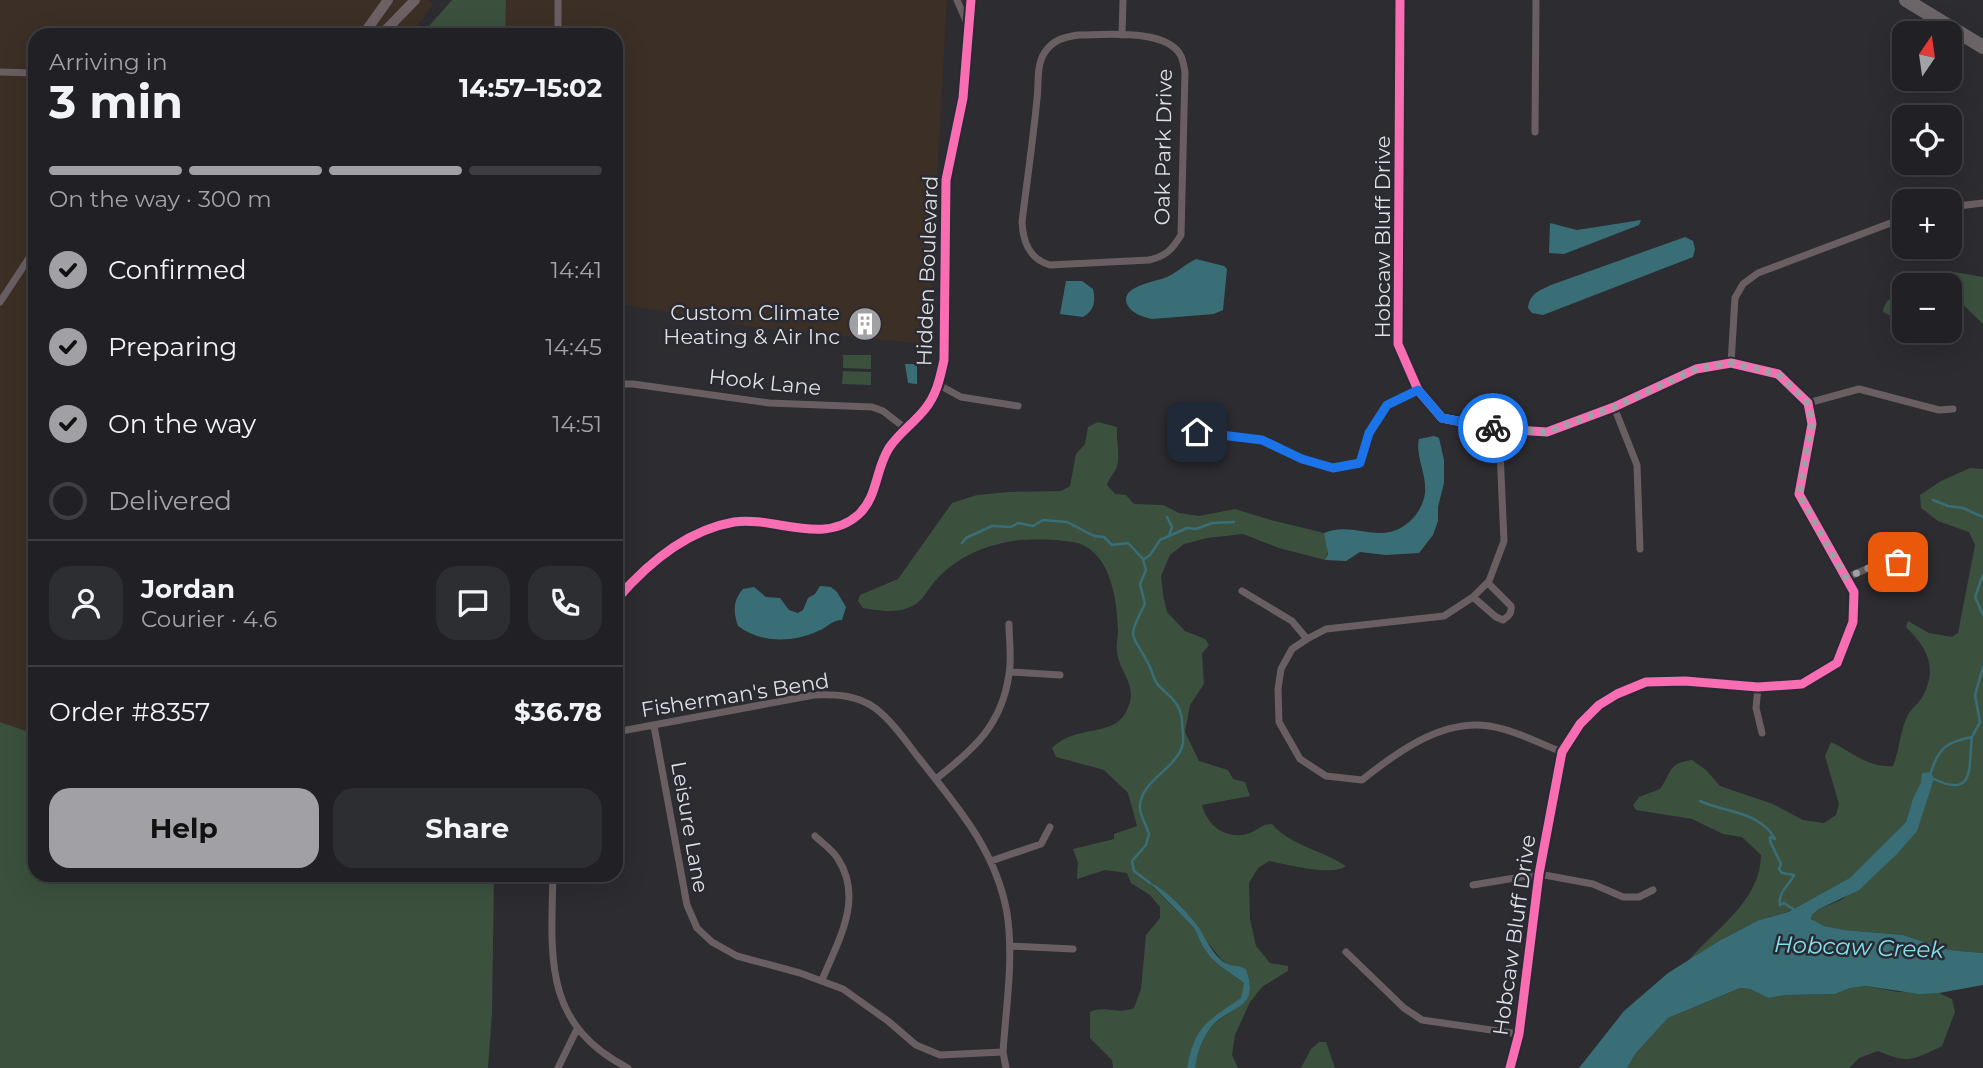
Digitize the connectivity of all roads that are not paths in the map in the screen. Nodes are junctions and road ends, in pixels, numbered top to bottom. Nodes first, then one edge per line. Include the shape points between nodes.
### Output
1 (388, 0) edge
2 (415, 0) edge
3 (558, 0) edge
4 (957, 0) edge
5 (971, 0) edge
6 (1123, 0) edge
7 (1400, 0) edge
8 (1536, 0) edge
9 (1906, 0) edge
10 (968, 25) junction
11 (368, 28) edge
12 (388, 28) edge
13 (558, 28) edge
14 (1122, 35) junction
15 (1983, 47) edge
16 (0, 72) edge
17 (28, 74) edge
18 (1535, 132) dead end
19 (1983, 203) edge
20 (1962, 206) edge
21 (1892, 223) edge
22 (28, 260) edge
23 (0, 302) edge
24 (1731, 363) junction
25 (623, 384) edge
26 (939, 385) junction
27 (1418, 390) junction
28 (1808, 403) junction
29 (1018, 407) dead end
30 (1614, 407) junction
31 (1953, 409) dead end
32 (905, 428) junction
33 (1499, 429) junction
34 (1197, 432) dead end
35 (1640, 549) dead end
36 (1898, 562) dead end
37 (1846, 578) junction
38 (1488, 583) junction
39 (1242, 592) dead end
40 (623, 593) edge
41 (1473, 597) junction
42 (1009, 624) dead end
43 (1307, 639) junction
44 (1010, 672) junction
45 (1060, 675) dead end
46 (1758, 687) junction
47 (654, 726) junction
48 (623, 731) edge
49 (1762, 733) dead end
50 (1562, 752) junction
51 (936, 779) junction
52 (1050, 827) dead end
53 (815, 836) dead end
54 (991, 861) junction
55 (1539, 874) junction
56 (553, 882) edge
57 (1473, 885) dead end
58 (1653, 890) dead end
59 (1010, 946) junction
60 (1073, 949) dead end
61 (1346, 952) dead end
62 (822, 980) junction
63 (577, 1029) junction
64 (1519, 1034) junction
65 (1003, 1052) junction
66 (558, 1068) edge
67 (628, 1068) edge
68 (1006, 1068) edge
69 (1510, 1068) edge

1 - 11 main road
2 - 12 main road
3 - 13 street
4 - 10 street, Hidden Boulevard
5 - 10 street, Hidden Boulevard
6 - 14 street
7 - 27 street, Hobcaw Bluff Drive via 1398,344
8 - 18 street
9 - 15 highway
10 - 26 street, Hidden Boulevard via 963,98 946,180 946,335
14 - 14 street, Oak Park Drive via 1151,37 1168,43 1181,55 1185,72 1181,235 1163,257 1149,260 1045,263 1027,248 1021,222 1044,53 1064,37
16 - 17 street
19 - 20 street
21 - 24 street via 1758,273 1743,284 1735,298
22 - 23 street
24 - 28 street, Hobcaw Bluff Drive via 1778,374
24 - 30 street, Hobcaw Bluff Drive via 1696,369
25 - 32 street, Hook Lane via 769,403 872,407
26 - 29 street via 961,397
26 - 32 street, Hidden Boulevard via 924,410
27 - 33 street, Hobcaw Bluff Drive via 1442,418
27 - 34 street via 1387,405 1369,433 1360,463 1333,468 1262,440
28 - 31 street via 1859,389 1939,410
28 - 37 street, Hobcaw Bluff Drive via 1812,424 1799,494
30 - 33 street, Hobcaw Bluff Drive via 1547,432
30 - 35 street via 1637,465
32 - 40 street, Hidden Boulevard via 889,448 866,506 850,521 815,530 755,522 712,528 660,556
33 - 38 street via 1504,541
36 - 37 street via 1873,566
37 - 46 street, Hobcaw Bluff Drive via 1854,592 1853,622 1837,663 1802,684
38 - 41 street
38 - 41 street via 1511,606 1508,617 1496,617
39 - 43 street via 1292,621
41 - 43 street via 1444,616 1326,629
42 - 44 street
43 - 50 street via 1292,649 1282,668 1279,722 1300,759 1326,776 1362,780 1423,738 1463,724 1500,729
44 - 45 street
44 - 51 street via 993,724 977,745
46 - 49 street via 1756,708
46 - 50 street, Hobcaw Bluff Drive via 1646,682 1599,705
47 - 48 street, Fisherman's Bend
47 - 51 street, Fisherman's Bend via 814,695 842,694 874,708 889,721
47 - 62 street, Leisure Lane via 687,905 697,928 737,956
50 - 55 street, Hobcaw Bluff Drive
51 - 54 street, Fisherman's Bend
52 - 54 street via 1041,844
53 - 62 street via 838,857 851,896 845,925
54 - 59 street, Fisherman's Bend via 1002,890
55 - 57 street
55 - 58 street via 1594,884 1623,897 1639,897
55 - 64 street, Hobcaw Bluff Drive
56 - 63 street via 553,970
59 - 60 street
59 - 65 street, Fisherman's Bend
61 - 64 street via 1422,1020
62 - 65 street, Leisure Lane via 844,989 916,1045 940,1055
63 - 66 street
63 - 67 street
64 - 69 street, Hobcaw Bluff Drive
65 - 68 street, Fisherman's Bend

